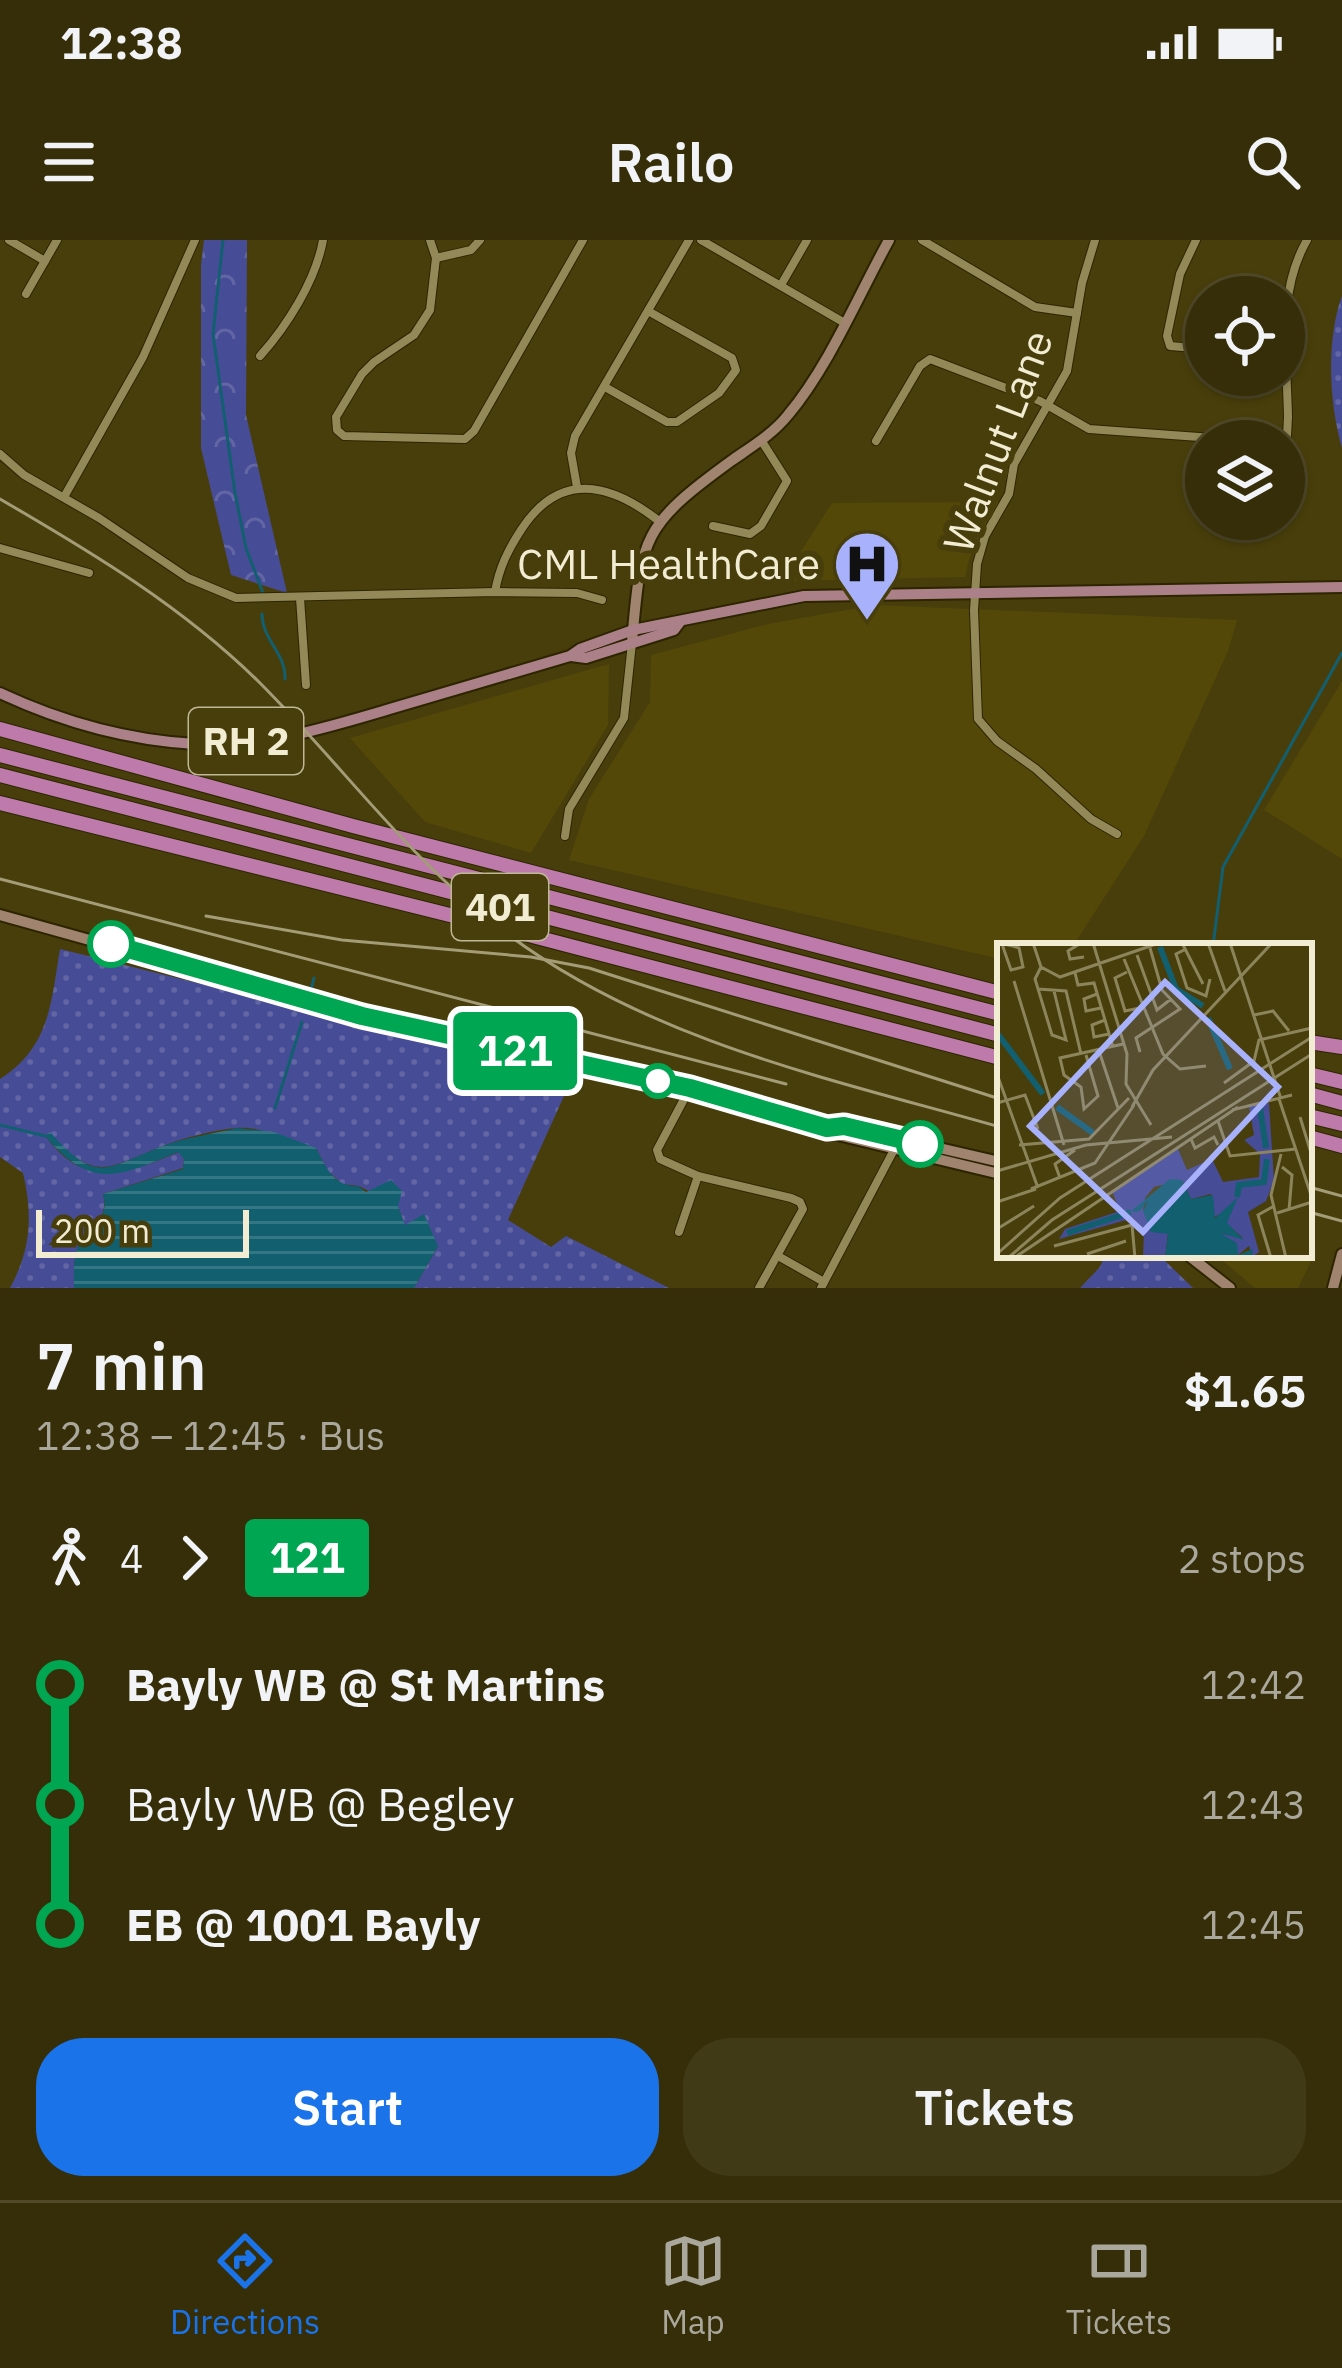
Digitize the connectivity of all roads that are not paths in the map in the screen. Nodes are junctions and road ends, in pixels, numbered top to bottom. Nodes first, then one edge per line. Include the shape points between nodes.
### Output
1 (9, 240) edge
2 (57, 240) edge
3 (195, 240) edge
4 (322, 240) edge
5 (430, 240) edge
6 (480, 240) edge
7 (584, 240) edge
8 (689, 240) edge
9 (701, 240) edge
10 (807, 240) edge
11 (889, 240) edge
12 (922, 240) edge
13 (1096, 240) edge
14 (1196, 240) edge
15 (1306, 240) edge
16 (436, 258) junction
17 (45, 261) junction
18 (1290, 276) edge
19 (781, 285) junction
20 (26, 295) dead end
21 (648, 311) junction
22 (1077, 313) junction
23 (843, 322) junction
24 (1185, 347) edge
25 (260, 356) dead end
26 (604, 387) junction
27 (1048, 406) junction
28 (1185, 436) edge
29 (761, 440) junction
30 (876, 442) dead end
31 (0, 454) edge
32 (577, 487) junction
33 (64, 497) junction
34 (659, 521) junction
35 (713, 526) dead end
36 (0, 548) edge
37 (89, 573) dead end
38 (1342, 586) edge
39 (495, 592) junction
40 (976, 594) junction
41 (300, 598) junction
42 (602, 600) dead end
43 (633, 636) junction
44 (306, 685) dead end
45 (0, 693) edge
46 (0, 728) edge
47 (0, 755) edge
48 (0, 776) edge
49 (0, 803) edge
50 (1117, 834) dead end
51 (565, 836) dead end
52 (0, 915) edge
53 (997, 987) edge
54 (997, 1013) edge
55 (997, 1034) edge
56 (1312, 1042) edge
57 (1342, 1047) edge
58 (997, 1057) edge
59 (1312, 1075) edge
60 (1342, 1082) edge
61 (690, 1088) junction
62 (1312, 1095) edge
63 (1342, 1103) edge
64 (1312, 1117) edge
65 (1342, 1124) edge
66 (1312, 1139) edge
67 (898, 1144) junction
68 (1342, 1146) edge
69 (997, 1161) edge
70 (997, 1173) edge
71 (698, 1176) junction
72 (680, 1232) dead end
73 (1342, 1254) edge
74 (778, 1256) junction
75 (1191, 1258) edge
76 (1205, 1270) junction
77 (1332, 1284) edge
78 (822, 1285) edge
79 (759, 1288) edge
80 (1212, 1288) edge
81 (1230, 1288) edge

1 - 17 street
2 - 17 street
3 - 33 street via 143,357
4 - 25 street via 314,270
5 - 16 street
6 - 16 street
7 - 16 street via 475,431 465,439 344,436 336,417 362,374 414,335 430,310
8 - 21 street
9 - 19 street
10 - 19 street
11 - 23 main road
12 - 22 street via 1035,308
13 - 22 street, Walnut Lane
14 - 24 street via 1166,336 1170,346
15 - 18 street
17 - 20 street
19 - 23 street
21 - 26 street
21 - 26 street via 732,358 729,384 676,422
22 - 27 street, Walnut Lane via 1066,371
23 - 29 main road via 786,419
26 - 32 street via 575,436
27 - 28 street via 1089,429
27 - 30 street via 930,359
27 - 40 street, Walnut Lane via 985,536
29 - 34 main road
29 - 35 street via 787,481 750,534
31 - 33 street
32 - 34 street via 619,496
32 - 39 street via 528,519 503,559
33 - 41 street via 215,592
34 - 43 main road via 642,552
36 - 37 street
38 - 40 main road, RH 2
39 - 41 street
39 - 42 street
40 - 43 main road, RH 2 via 804,596 670,621
40 - 50 street, Walnut Lane via 978,719
41 - 44 street
43 - 45 main road, RH 2 via 312,732 242,742 120,735
43 - 51 street via 624,718 569,809
46 - 53 highway, 401 via 398,838
47 - 54 highway, 401
48 - 55 highway, 401
49 - 58 highway, 401
52 - 61 main road via 362,1016
56 - 57 highway
59 - 60 highway
61 - 67 main road
61 - 71 street via 657,1150 667,1165
62 - 63 highway
64 - 65 highway
66 - 68 highway
67 - 69 main road
67 - 70 main road
67 - 78 street
71 - 72 street
71 - 74 street via 800,1202
73 - 77 main road
74 - 78 street
74 - 79 street
75 - 76 main road
76 - 80 main road
76 - 81 main road

